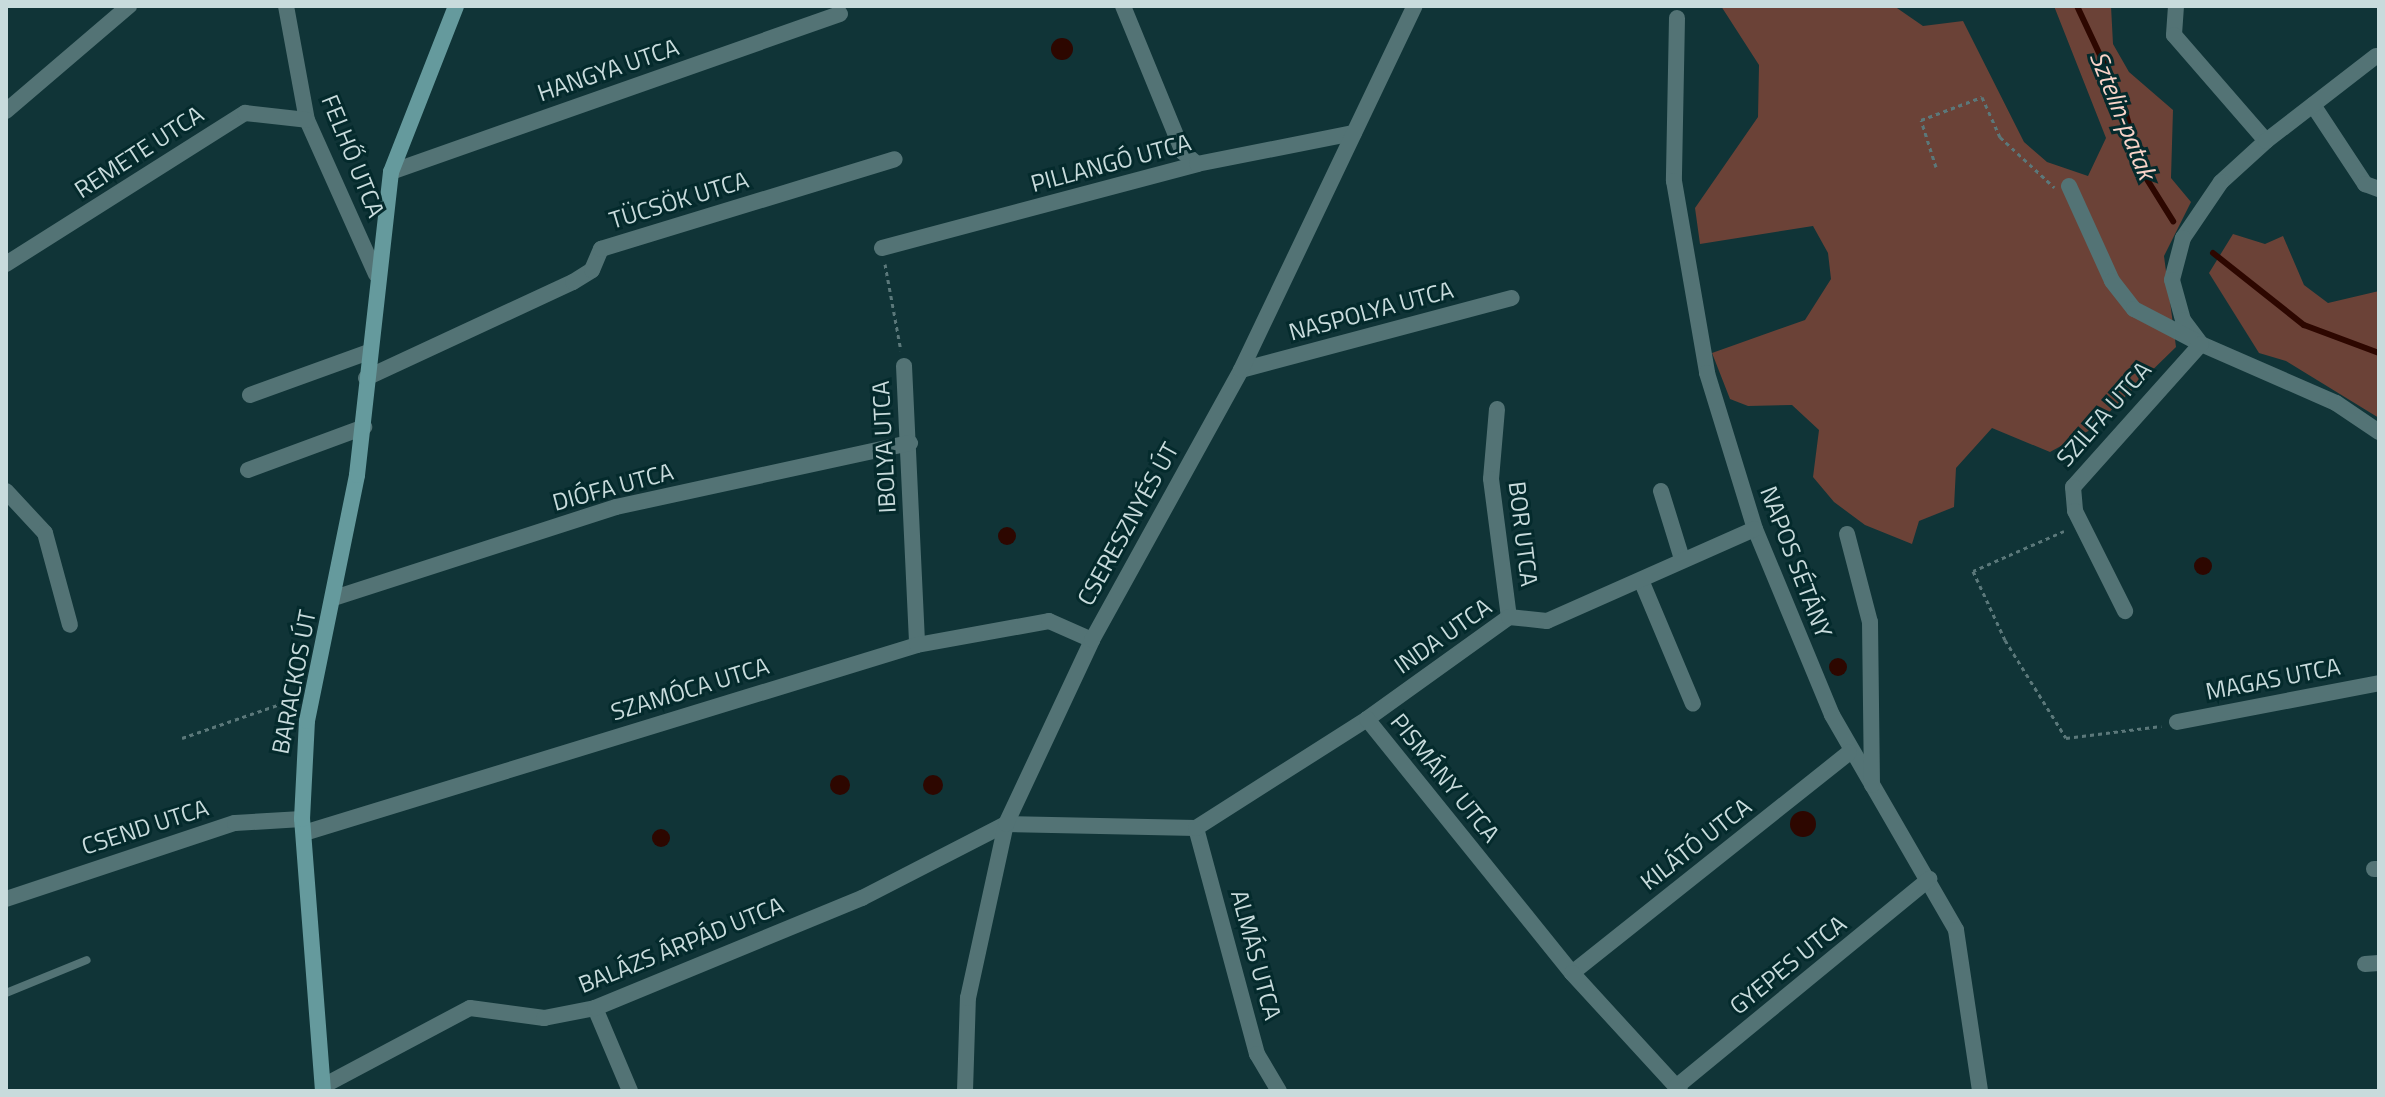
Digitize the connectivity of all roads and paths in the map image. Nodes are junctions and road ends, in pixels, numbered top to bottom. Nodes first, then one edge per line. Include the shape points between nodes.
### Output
1 (129, 6) edge
2 (286, 6) edge
3 (456, 6) edge
4 (1123, 6) edge
5 (1415, 6) edge
6 (2176, 6) edge
7 (840, 14) dead end
8 (1677, 18) dead end
9 (2376, 56) dead end
10 (2313, 105) junction
11 (6, 111) edge
12 (307, 120) junction
13 (1354, 133) junction
14 (2266, 141) junction
15 (895, 159) dead end
16 (1197, 164) junction
17 (1936, 167) dead end
18 (391, 172) junction
19 (2070, 188) joint
20 (2379, 189) edge
21 (882, 248) joint
22 (6, 264) edge
23 (376, 274) junction
24 (1512, 298) dead end
25 (2201, 344) junction
26 (369, 352) junction
27 (904, 366) joint
28 (1241, 370) junction
29 (366, 378) junction
30 (250, 395) dead end
31 (1497, 409) dead end
32 (364, 427) junction
33 (2379, 432) edge
34 (910, 443) junction
35 (248, 470) dead end
36 (6, 491) edge
37 (1661, 491) dead end
38 (2081, 524) junction
39 (1755, 529) junction
40 (1847, 534) dead end
41 (1682, 559) junction
42 (1641, 580) junction
43 (334, 598) junction
44 (2125, 611) dead end
45 (1509, 617) junction
46 (70, 625) dead end
47 (1092, 640) junction
48 (917, 645) junction
49 (2379, 683) edge
50 (312, 693) junction
51 (1693, 704) dead end
52 (1367, 719) junction
53 (2177, 722) joint
54 (182, 738) dead end
55 (1849, 753) junction
56 (1872, 788) junction
57 (1006, 824) junction
58 (303, 826) junction
59 (1196, 828) junction
60 (1929, 879) junction
61 (6, 899) edge
62 (87, 960) dead end
63 (1572, 973) junction
64 (6, 993) edge
65 (595, 1008) junction
66 (324, 1088) edge
67 (1678, 1089) edge
68 (630, 1091) edge
69 (965, 1091) edge
70 (1279, 1091) edge
71 (1980, 1091) edge

1 - 11 street
2 - 12 street, FELHŐ UTCA
3 - 18 street, BARACKOS ÚT
4 - 16 street via 1183,152
5 - 13 street, CSERESZNYÉS ÚT
6 - 14 street via 2174,35
7 - 18 street, HANGYA UTCA
8 - 39 street, NAPOS SÉTÁNY via 1674,181 1707,373
9 - 10 street
10 - 14 street
10 - 20 street via 2365,184
12 - 22 street, REMETE UTCA via 245,113
12 - 23 street, FELHŐ UTCA
13 - 16 street, PILLANGÓ UTCA
13 - 28 street, CSERESZNYÉS ÚT
14 - 25 street via 2203,203 2177,255 2176,300
15 - 29 street, TÜCSÖK UTCA via 601,249 592,270 573,282
16 - 21 street, PILLANGÓ UTCA
17 - 19 path via 1921,120 1982,97 2000,137 2048,185
18 - 23 street, BARACKOS ÚT
19 - 25 street via 2112,281 2134,309
21 - 27 path, IBOLYA UTCA
23 - 26 street, BARACKOS ÚT
24 - 28 street, NASPOLYA UTCA
25 - 33 street via 2336,403
25 - 38 street, SZILFA UTCA via 2078,474 2072,499
26 - 29 street, BARACKOS ÚT
26 - 30 street
27 - 34 street, IBOLYA UTCA
28 - 47 street, CSERESZNYÉS ÚT
29 - 32 street, BARACKOS ÚT
31 - 45 street, BOR UTCA via 1491,479
32 - 35 street
32 - 43 street, BARACKOS ÚT
34 - 43 street, DIÓFA UTCA via 616,507
34 - 48 street, IBOLYA UTCA
36 - 46 street via 45,533
37 - 41 street
38 - 44 street, SZILFA UTCA
38 - 53 path via 1973,571 2005,640 2066,738
39 - 41 street, INDA UTCA
39 - 55 street, NAPOS SÉTÁNY
40 - 56 street via 1870,622
41 - 42 street, INDA UTCA
42 - 45 street, INDA UTCA via 1547,621
42 - 51 street
43 - 50 street, BARACKOS ÚT
45 - 52 street, INDA UTCA
47 - 48 street, SZAMÓCA UTCA via 1049,621
47 - 57 street, CSERESZNYÉS ÚT
48 - 58 street, SZAMÓCA UTCA
49 - 53 street, MAGAS UTCA
50 - 54 path
50 - 58 street, BARACKOS ÚT
52 - 59 street, PISMÁNY UTCA
52 - 63 street, PISMÁNY UTCA
55 - 56 street, NAPOS SÉTÁNY
55 - 63 street, KILÁTÓ UTCA
56 - 60 street, NAPOS SÉTÁNY
57 - 59 street
57 - 65 street, BALÁZS ÁRPÁD UTCA via 862,898
57 - 69 street, CSERESZNYÉS ÚT via 968,998
58 - 61 street, CSEND UTCA via 235,823
58 - 66 street, BARACKOS ÚT
59 - 70 street, ALMÁS UTCA via 1257,1054
60 - 67 street, GYEPES UTCA
60 - 71 street, NAPOS SÉTÁNY via 1963,954
62 - 64 lane
63 - 67 street, PISMÁNY UTCA
65 - 66 street, BALÁZS ÁRPÁD UTCA via 544,1018 470,1008
65 - 68 street

